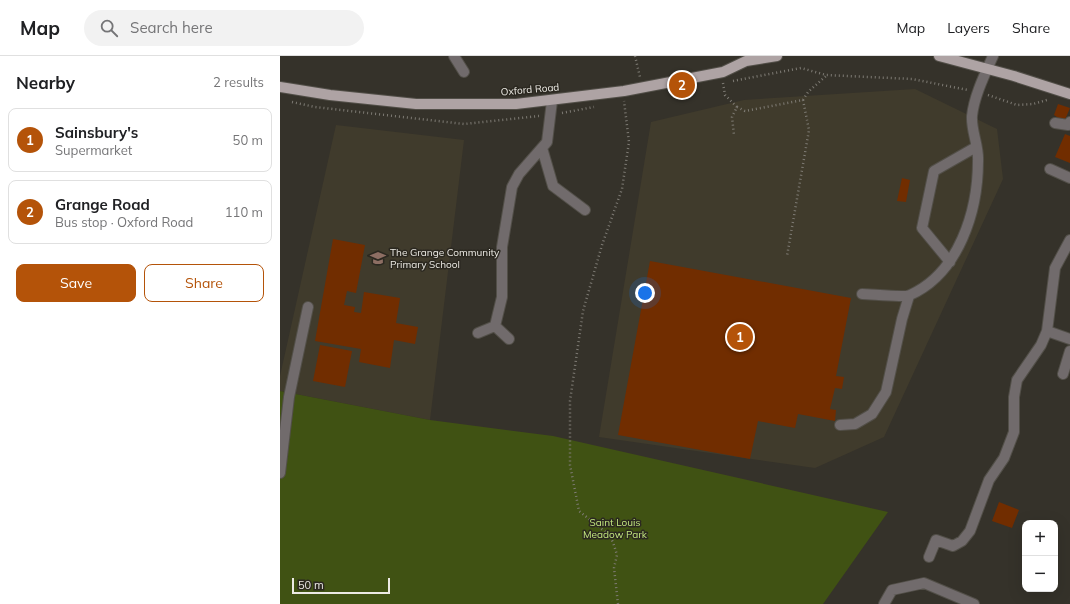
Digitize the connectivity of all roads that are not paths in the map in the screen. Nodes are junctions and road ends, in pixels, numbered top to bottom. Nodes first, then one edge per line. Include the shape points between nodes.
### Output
1 (454, 56) edge
2 (777, 56) edge
3 (939, 56) edge
4 (993, 56) edge
5 (745, 59) edge
6 (987, 70) junction
7 (464, 72) dead end
8 (280, 87) edge
9 (1070, 94) edge
10 (552, 100) junction
11 (1070, 122) edge
12 (1055, 123) dead end
13 (976, 147) junction
14 (542, 148) junction
15 (1050, 170) dead end
16 (1070, 178) edge
17 (584, 210) dead end
18 (1070, 240) edge
19 (950, 262) junction
20 (862, 294) dead end
21 (909, 296) junction
22 (308, 307) dead end
23 (495, 326) junction
24 (1047, 331) junction
25 (478, 333) dead end
26 (509, 339) dead end
27 (1070, 339) edge
28 (1070, 351) edge
29 (1063, 374) dead end
30 (840, 425) dead end
31 (280, 473) edge
32 (929, 557) dead end
33 (884, 604) edge
34 (974, 604) edge

1 - 7 street
2 - 5 main road, Oxford Road
3 - 6 main road
4 - 6 street
5 - 10 main road, Oxford Road via 724,77
6 - 9 main road
6 - 13 street via 972,117
8 - 10 main road, Oxford Road via 416,104 516,104
10 - 14 street via 548,137
11 - 12 street via 1068,125
13 - 19 street via 977,177 970,213 960,245
13 - 19 street via 934,171 922,228
14 - 17 street via 553,186
14 - 23 street via 519,174 512,187 502,247 502,297
15 - 16 street
18 - 24 street via 1055,268
19 - 21 street via 930,282
20 - 21 street
21 - 30 street via 886,392 872,414 855,424
22 - 31 street via 289,397
23 - 25 street
23 - 26 street
24 - 27 street
24 - 32 street via 1042,345 1016,380 1014,432 1004,458 988,480 970,531 962,542 953,546 936,540
28 - 29 street
33 - 34 street via 892,590 924,583

